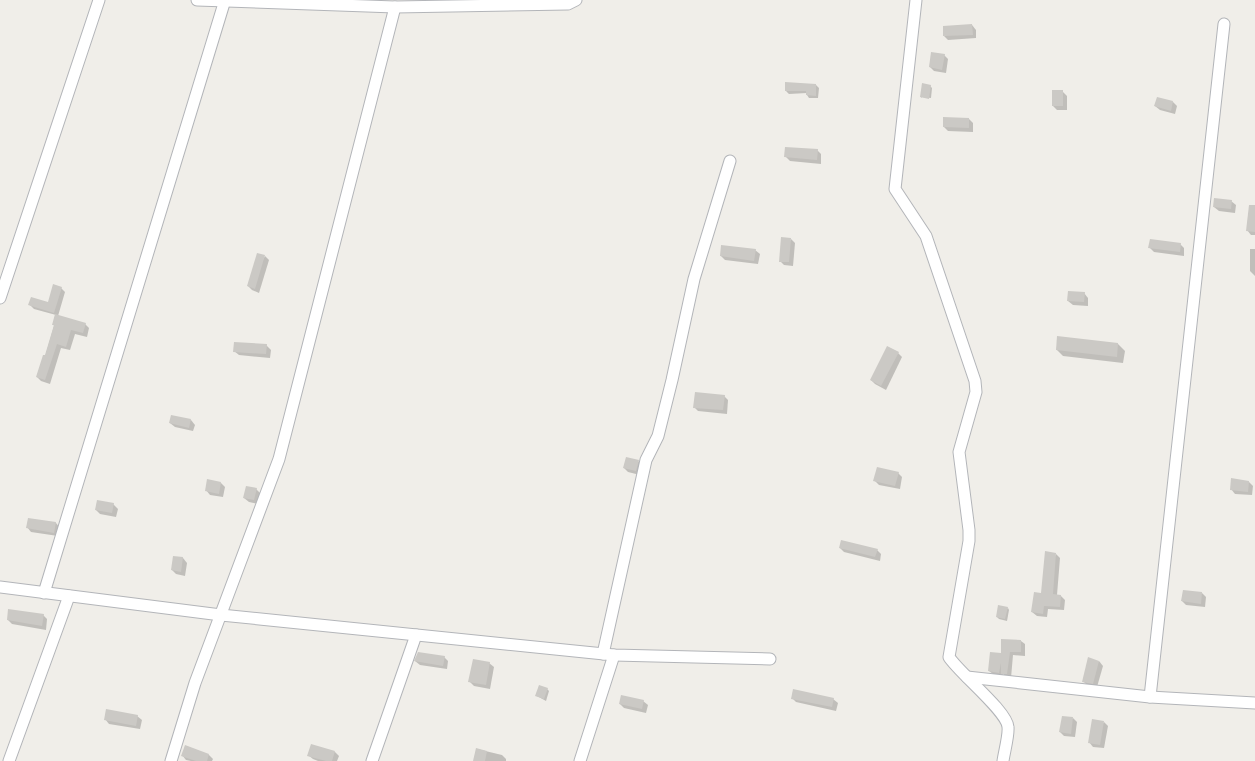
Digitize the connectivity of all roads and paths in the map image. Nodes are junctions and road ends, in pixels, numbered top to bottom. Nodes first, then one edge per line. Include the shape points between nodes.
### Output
1 (99, 0) edge
2 (197, 0) edge
3 (225, 0) edge
4 (576, 0) edge
5 (916, 0) edge
6 (395, 7) junction
7 (1224, 24) dead end
8 (730, 161) dead end
9 (0, 298) edge
10 (0, 587) edge
11 (44, 593) junction
12 (69, 596) junction
13 (221, 615) junction
14 (416, 635) junction
15 (609, 655) junction
16 (770, 659) dead end
17 (967, 677) junction
18 (1150, 697) junction
19 (1255, 703) edge
20 (9, 761) edge
21 (171, 761) edge
22 (372, 761) edge
23 (580, 761) edge
24 (1003, 761) edge

1 - 9 street
2 - 3 street
3 - 6 street
3 - 11 street
4 - 6 street via 568,4
5 - 17 street via 895,189 926,236 976,387 959,452 969,541 949,657
6 - 13 street via 279,459
7 - 18 street
8 - 15 street via 694,280 658,436 646,460
10 - 11 street
11 - 12 street
12 - 13 street
12 - 20 street
13 - 14 street
13 - 21 street via 195,683
14 - 15 street
14 - 22 street
15 - 16 street
15 - 23 street
17 - 18 street
17 - 24 street via 1005,720 1008,727
18 - 19 street

